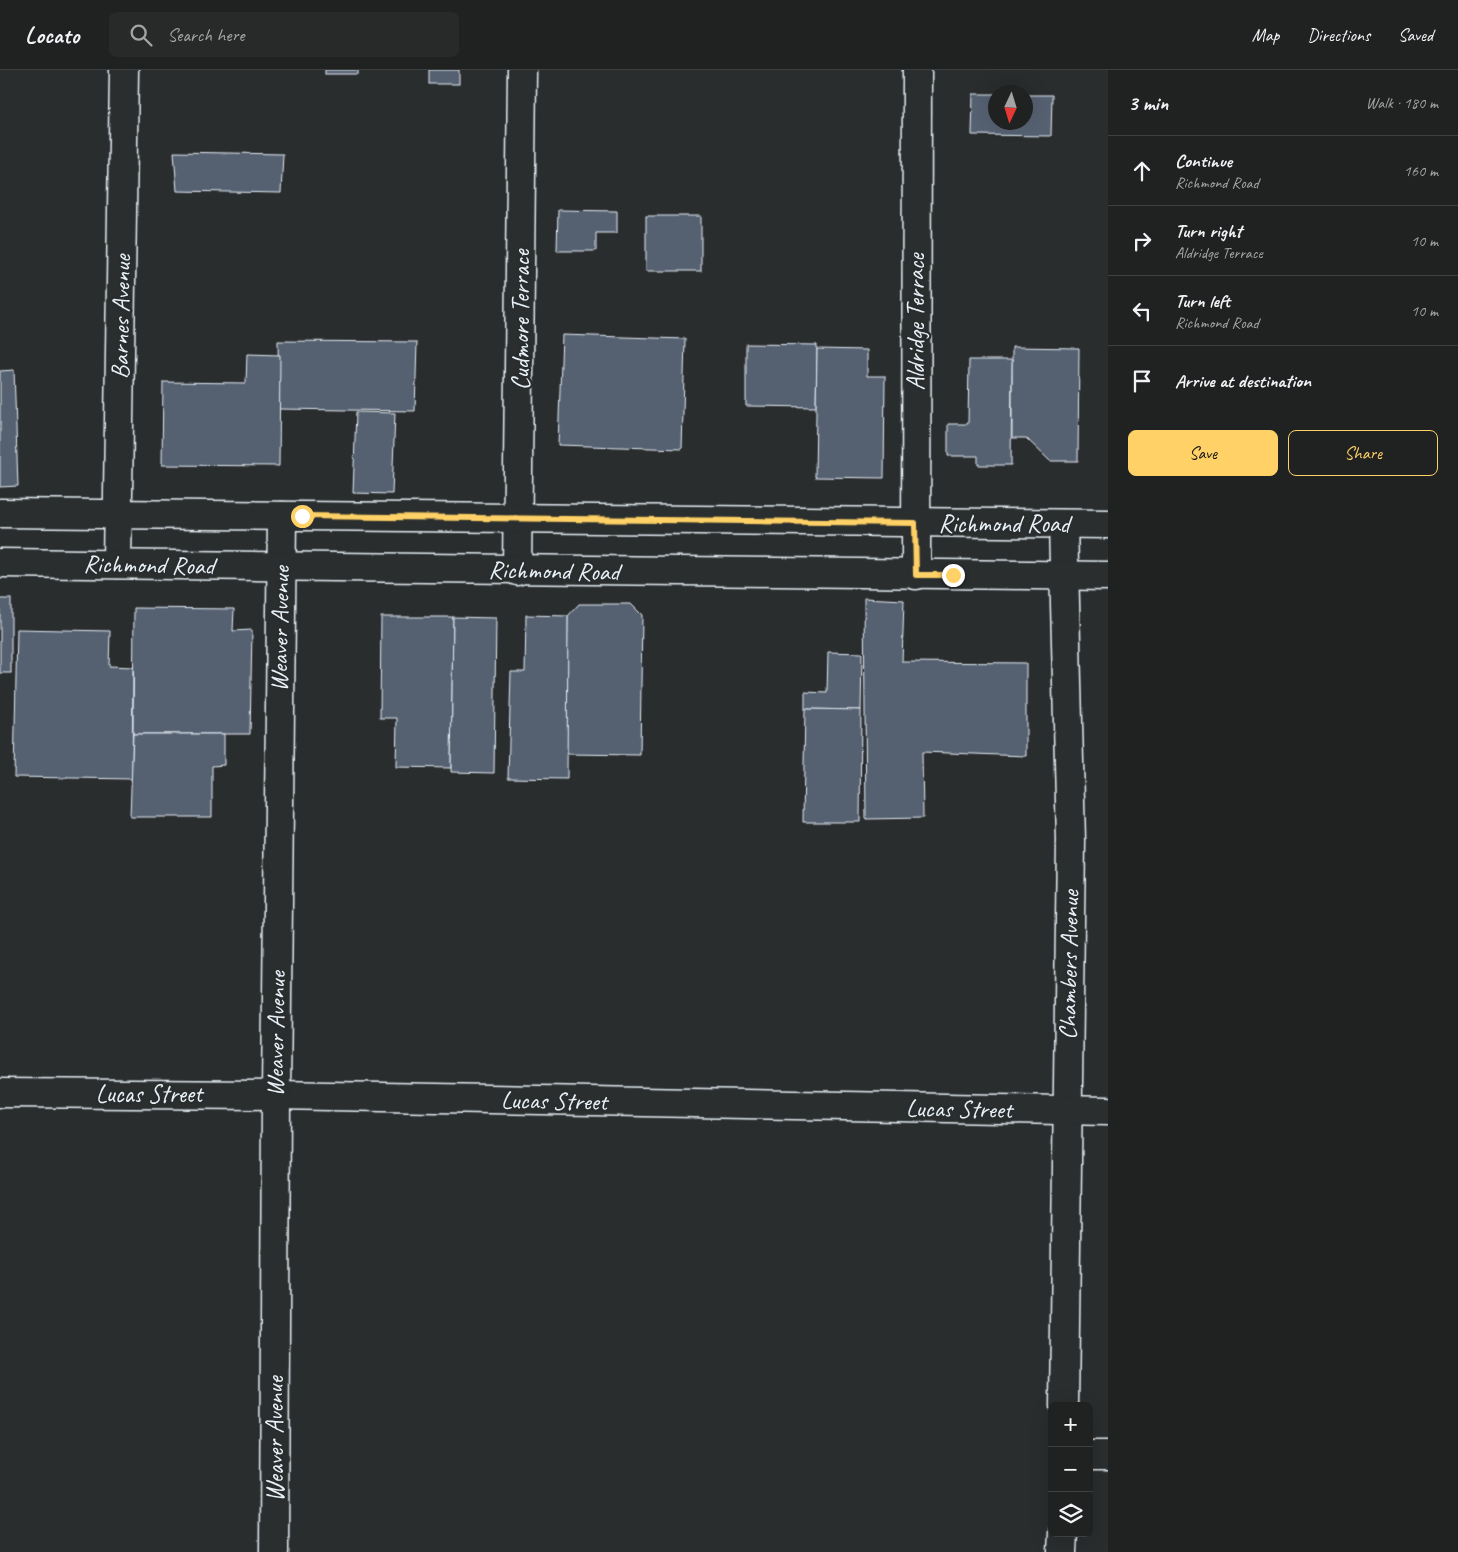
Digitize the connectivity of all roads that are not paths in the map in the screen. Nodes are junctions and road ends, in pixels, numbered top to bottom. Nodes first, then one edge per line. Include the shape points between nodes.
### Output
1 (124, 70) edge
2 (522, 70) edge
3 (918, 70) edge
4 (0, 513) edge
5 (119, 515) junction
6 (282, 516) junction
7 (519, 519) junction
8 (915, 523) junction
9 (1064, 524) junction
10 (1108, 524) edge
11 (0, 563) edge
12 (117, 564) junction
13 (281, 566) junction
14 (518, 571) junction
15 (916, 575) junction
16 (1064, 575) junction
17 (1108, 576) edge
18 (0, 1093) edge
19 (276, 1095) junction
20 (1066, 1111) junction
21 (1108, 1111) edge
22 (1064, 1402) edge
23 (1093, 1455) edge
24 (1108, 1455) edge
25 (1063, 1537) edge
26 (274, 1552) edge
27 (1062, 1552) edge

1 - 5 street, Barnes Avenue
2 - 7 street, Cudmore Terrace
3 - 8 street, Aldridge Terrace
4 - 5 street, Richmond Road
5 - 6 street, Richmond Road
5 - 12 street, Barnes Avenue
6 - 7 street, Richmond Road
6 - 13 street, Weaver Avenue
7 - 8 street, Richmond Road
7 - 14 street, Cudmore Terrace
8 - 9 street, Richmond Road
8 - 15 street, Aldridge Terrace
9 - 10 street, Richmond Road
9 - 16 street, Chambers Avenue
11 - 12 street, Richmond Road
12 - 13 street, Richmond Road
13 - 14 street, Richmond Road
13 - 19 street, Weaver Avenue
14 - 15 street, Richmond Road
15 - 16 street, Richmond Road
16 - 17 street, Richmond Road
16 - 20 street, Chambers Avenue via 1071,841
18 - 19 street, Lucas Street
19 - 20 street, Lucas Street
19 - 26 street, Weaver Avenue
20 - 21 street, Lucas Street
20 - 22 street, Chambers Avenue
23 - 24 street
25 - 27 street

